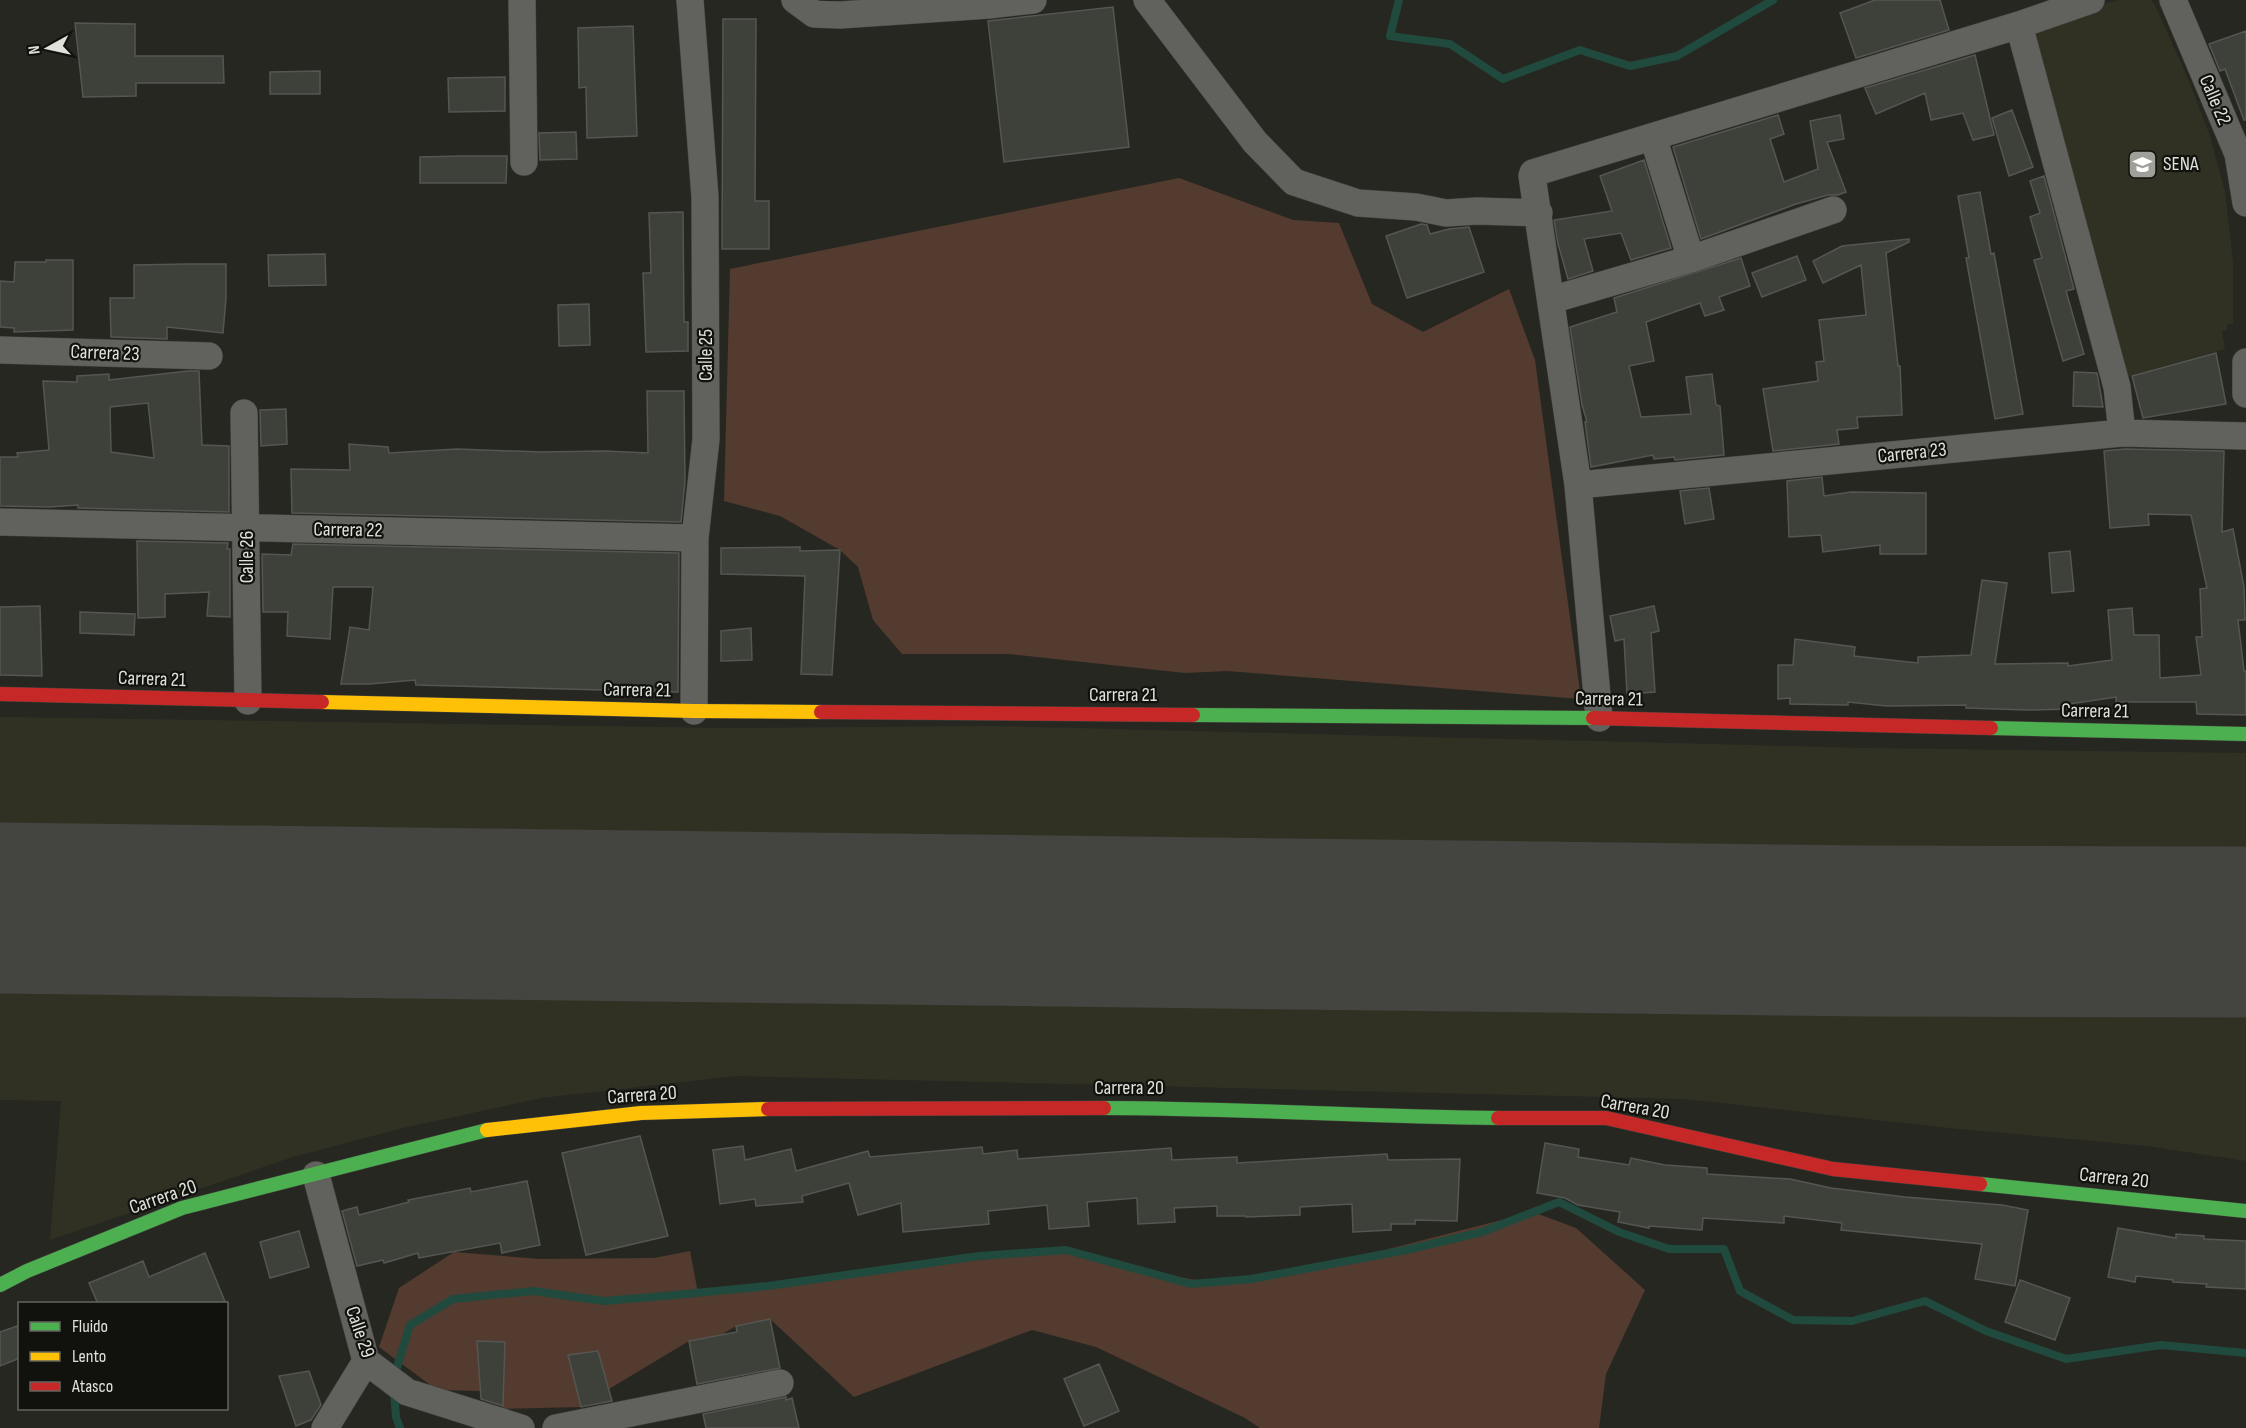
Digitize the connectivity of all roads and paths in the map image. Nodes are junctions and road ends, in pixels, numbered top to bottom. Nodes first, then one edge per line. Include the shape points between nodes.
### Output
1 (522, 0) edge
2 (690, 0) edge
3 (795, 0) edge
4 (1033, 0) edge
5 (1147, 0) edge
6 (2091, 0) edge
7 (2174, 0) edge
8 (2019, 25) junction
9 (1653, 137) junction
10 (524, 162) dead end
11 (2246, 203) edge
12 (1833, 210) dead end
13 (1539, 213) junction
14 (1691, 259) junction
15 (1551, 300) junction
16 (0, 350) edge
17 (209, 356) dead end
18 (2246, 362) edge
19 (2246, 394) edge
20 (244, 413) dead end
21 (2122, 432) junction
22 (2246, 436) edge
23 (1578, 486) junction
24 (0, 522) edge
25 (247, 527) junction
26 (695, 538) junction
27 (0, 694) edge
28 (248, 701) junction
29 (694, 711) junction
30 (1599, 718) junction
31 (2246, 734) edge
32 (316, 1175) junction
33 (2246, 1211) edge
34 (0, 1285) edge
35 (366, 1361) junction
36 (780, 1383) dead end
37 (325, 1428) edge
38 (520, 1428) edge
39 (556, 1428) edge

1 - 10 street
2 - 26 street, Calle 25 via 705,209 706,439
3 - 4 street via 814,14 840,15
5 - 13 street via 1255,142 1294,182 1358,203 1446,213
6 - 8 street
7 - 11 street, Calle 22 via 2238,154
8 - 9 street
8 - 21 street via 2117,387
9 - 13 street via 1536,171 1532,176
9 - 14 street
12 - 14 street
13 - 15 street
14 - 15 street
15 - 23 street
16 - 17 street, Carrera 23
18 - 19 street
20 - 25 street, Calle 26
21 - 22 street, Carrera 23
21 - 23 street, Carrera 23
23 - 30 street
24 - 25 street, Carrera 22
25 - 26 street, Carrera 22
25 - 28 street, Calle 26
26 - 29 street, Calle 25
27 - 28 main road, Carrera 21
28 - 29 main road, Carrera 21
29 - 30 main road, Carrera 21
30 - 31 main road, Carrera 21
32 - 33 main road, Carrera 20 via 486,1130 641,1113 804,1108 1177,1107 1387,1116 1606,1118 1833,1169
32 - 34 main road, Carrera 20 via 182,1208
32 - 35 street, Calle 29
35 - 37 street
35 - 38 street, Calle 29 via 407,1392
36 - 39 street

